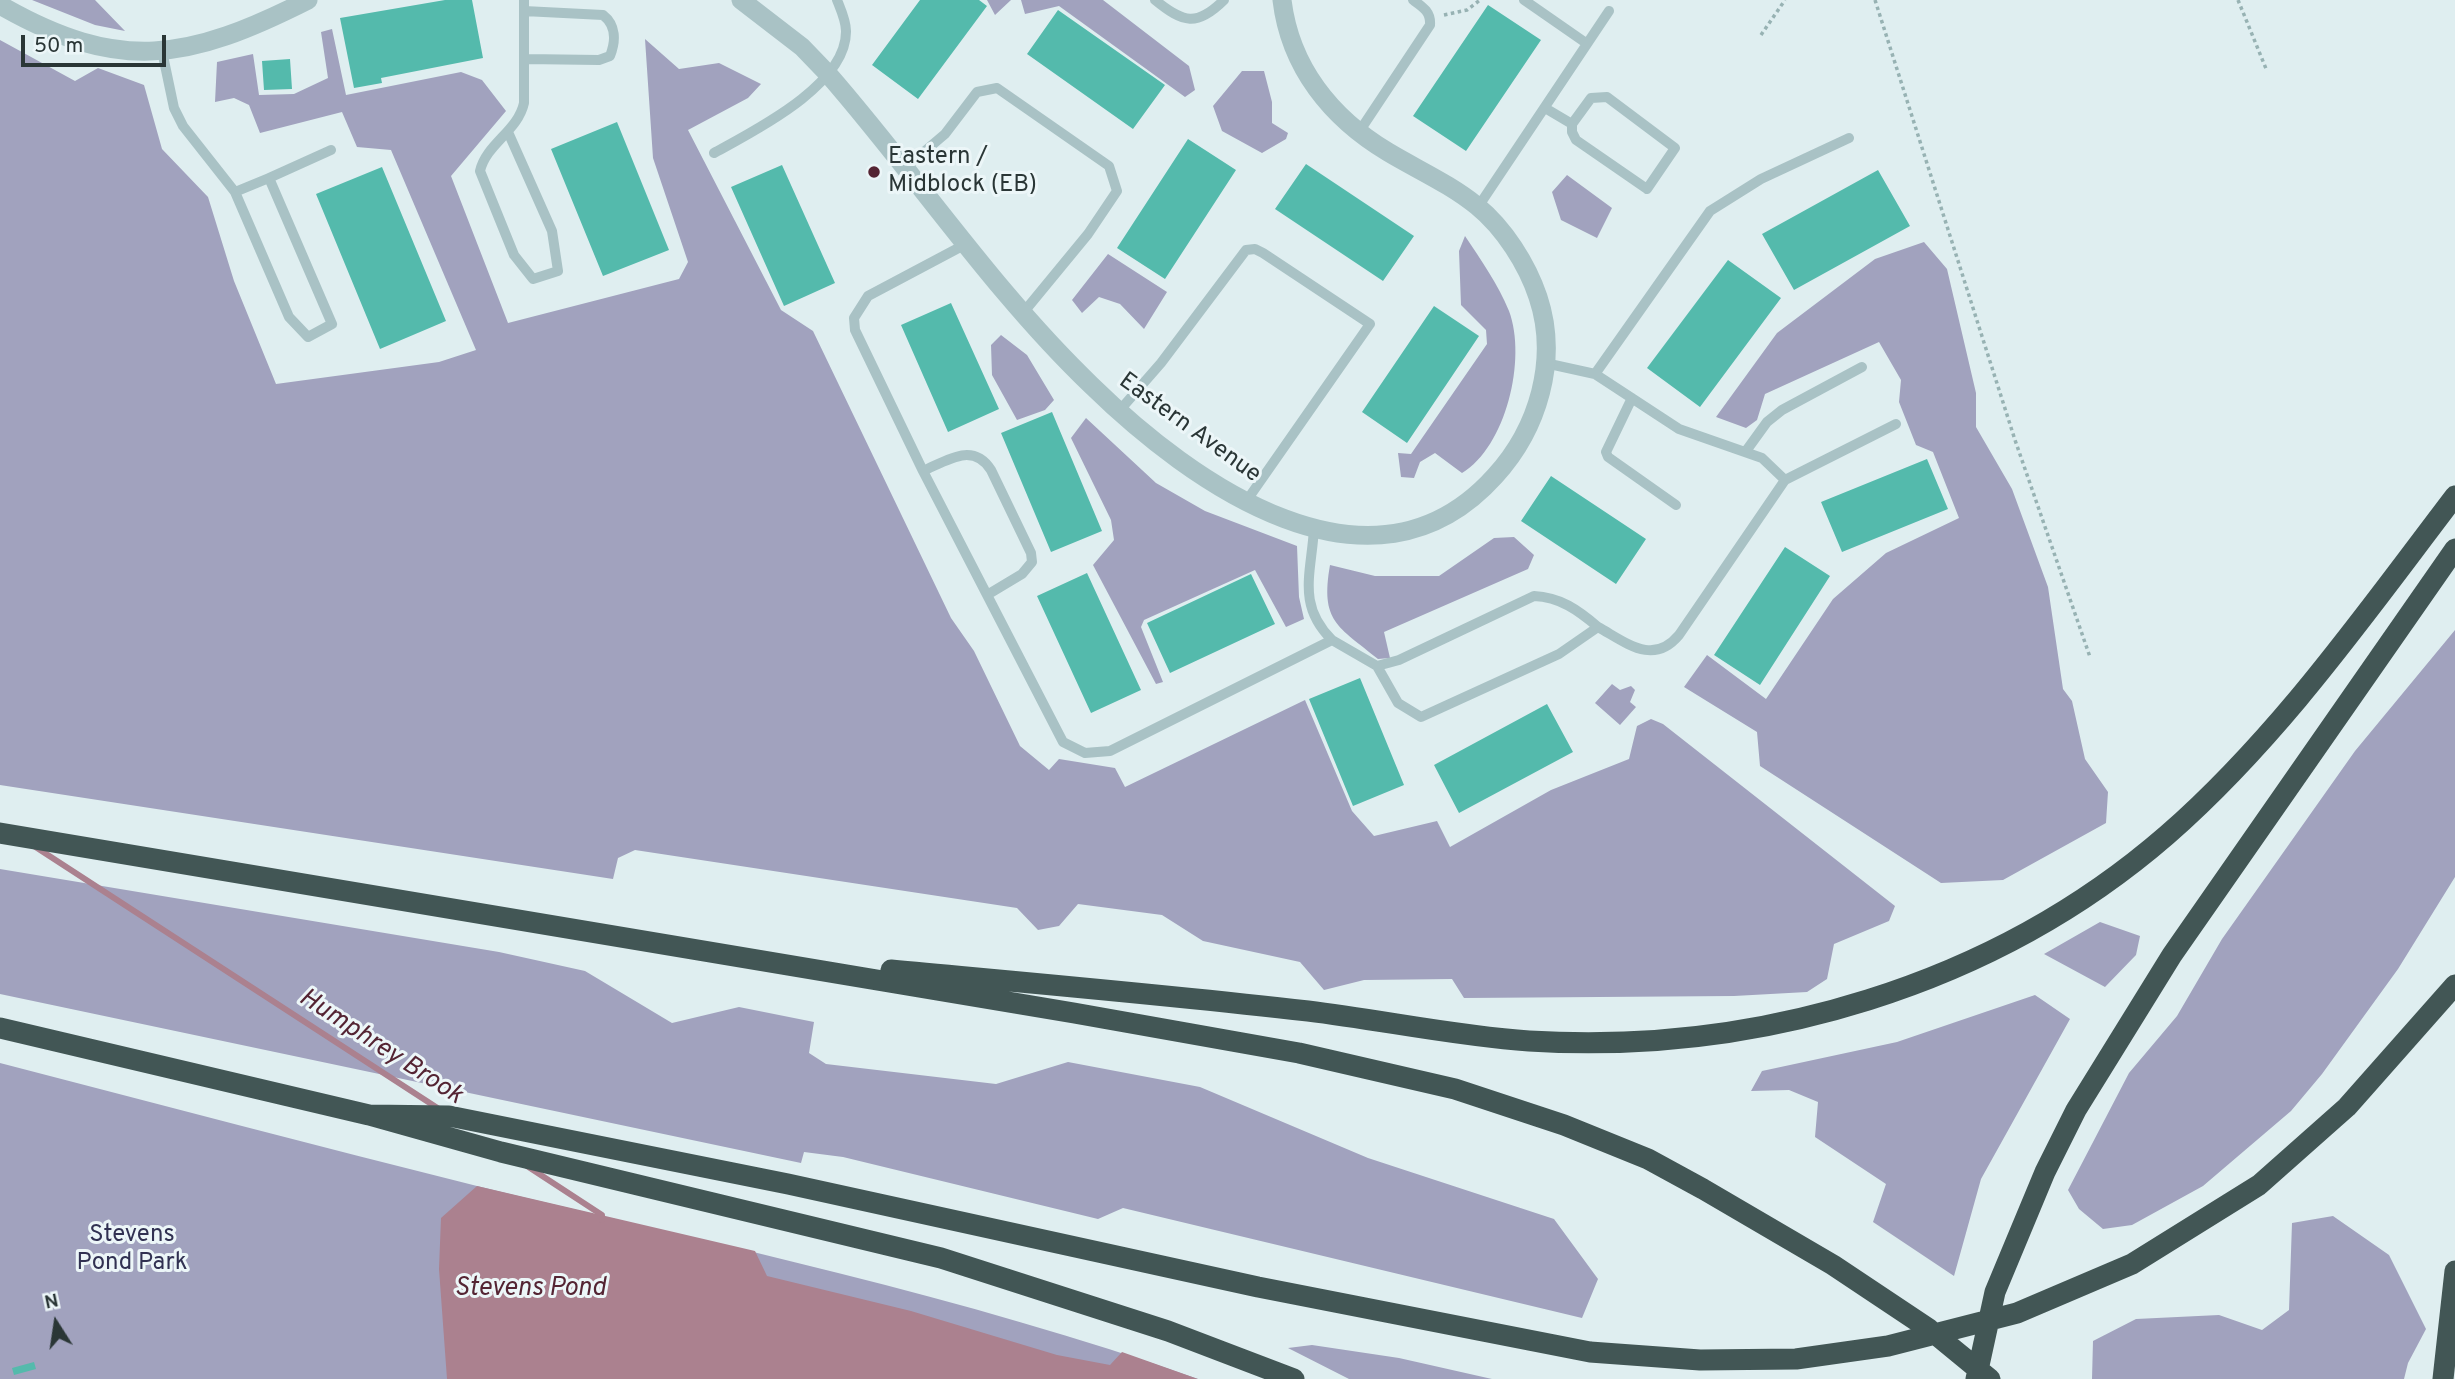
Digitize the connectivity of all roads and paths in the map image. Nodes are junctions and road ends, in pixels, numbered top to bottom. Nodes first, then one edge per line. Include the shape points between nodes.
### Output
1 (308, 0) edge
2 (741, 0) edge
3 (837, 0) edge
4 (1155, 0) edge
5 (1224, 0) edge
6 (1282, 0) edge
7 (1413, 0) edge
8 (1480, 0) edge
9 (1524, 0) edge
10 (1785, 0) edge
11 (1875, 0) edge
12 (2238, 0) edge
13 (0, 5) edge
14 (524, 5) edge
15 (1609, 11) dead end
16 (1431, 18) junction
17 (1761, 35) dead end
18 (1586, 43) junction
19 (162, 51) junction
20 (525, 59) junction
21 (2267, 71) dead end
22 (828, 74) junction
23 (1545, 108) junction
24 (1572, 124) junction
25 (508, 132) junction
26 (1359, 132) junction
27 (1849, 138) dead end
28 (331, 150) dead end
29 (714, 152) dead end
30 (905, 168) junction
31 (270, 178) junction
32 (235, 192) junction
33 (1478, 207) junction
34 (966, 244) junction
35 (1023, 313) junction
36 (1545, 363) junction
37 (1862, 368) dead end
38 (1595, 374) junction
39 (1632, 398) junction
40 (1120, 411) junction
41 (1896, 424) dead end
42 (1746, 451) junction
43 (923, 471) junction
44 (1785, 480) junction
45 (2455, 496) edge
46 (1245, 503) junction
47 (1676, 505) dead end
48 (1314, 529) junction
49 (2455, 549) edge
50 (987, 595) junction
51 (1598, 627) junction
52 (1332, 640) junction
53 (2090, 657) dead end
54 (1377, 666) junction
55 (0, 833) edge
56 (691, 950) junction
57 (2455, 985) edge
58 (0, 1028) edge
59 (369, 1115) junction
60 (2455, 1271) edge
61 (1294, 1379) edge
62 (1976, 1379) edge
63 (1990, 1379) edge
64 (2443, 1379) edge

1 - 19 street via 234,36
2 - 22 street, Eastern Avenue via 802,47
3 - 22 lane via 846,30 844,46
4 - 5 lane via 1172,14 1202,19
6 - 26 street, Eastern Avenue via 1289,38 1310,80
7 - 16 lane
8 - 16 path via 1467,10
9 - 18 lane
10 - 17 path
11 - 53 path via 2015,440
12 - 21 path
13 - 19 street via 82,43
14 - 20 lane
14 - 20 lane via 603,15 613,28 614,45 610,56 599,60
15 - 18 lane
16 - 26 lane
18 - 23 lane
19 - 32 lane via 174,108 183,126
20 - 25 lane via 522,115
22 - 29 lane via 785,114
22 - 30 street, Eastern Avenue
23 - 24 lane
23 - 33 lane
24 - 24 lane via 1591,98 1606,97 1675,148 1647,190 1576,140
25 - 25 lane via 482,160 480,171 514,255 533,279 558,271 552,231
26 - 33 street, Eastern Avenue
27 - 38 lane via 1761,179 1710,211
28 - 31 lane
30 - 34 street, Eastern Avenue
30 - 35 lane via 986,88 997,88 1109,166 1117,191
31 - 32 lane
31 - 32 lane via 332,324 308,337 289,317
33 - 36 street, Eastern Avenue via 1506,237 1538,296
34 - 35 street, Eastern Avenue
34 - 43 lane via 868,296 854,318 855,330
35 - 40 street, Eastern Avenue
36 - 38 lane
36 - 48 street, Eastern Avenue via 1537,408 1518,449 1494,478 1457,509 1390,535 1340,535
37 - 42 lane via 1782,410
38 - 39 lane
39 - 42 lane via 1679,429
39 - 47 lane via 1606,452 1608,457
40 - 46 street, Eastern Avenue
40 - 46 lane via 1246,250 1263,253 1370,324
41 - 44 lane
42 - 44 lane via 1762,458
43 - 50 lane
43 - 50 lane via 971,454 983,458 991,470 1032,562 1022,574
44 - 51 lane via 1669,647 1647,651
45 - 56 highway via 2311,685 2235,772 2168,835 2094,891 2015,940 1932,978 1844,1008 1663,1041 1525,1040 1312,1012
46 - 48 street, Eastern Avenue
48 - 52 lane via 1309,602 1312,615
49 - 62 highway via 2179,943 2110,1051 2045,1172 1995,1292
50 - 52 lane via 1063,742 1085,753 1110,751
51 - 54 lane via 1562,602 1534,596
51 - 54 lane via 1559,654 1421,717 1398,703
52 - 54 lane
55 - 56 highway
56 - 63 highway via 1299,1053 1455,1089 1648,1159 1781,1233 1929,1329
57 - 59 highway via 2347,1107 2259,1185 2132,1264 2017,1313 1888,1346 1796,1359 1700,1360 1590,1352 1258,1287 450,1116
58 - 59 highway
59 - 61 highway via 501,1152 942,1258 1168,1331
60 - 64 highway

